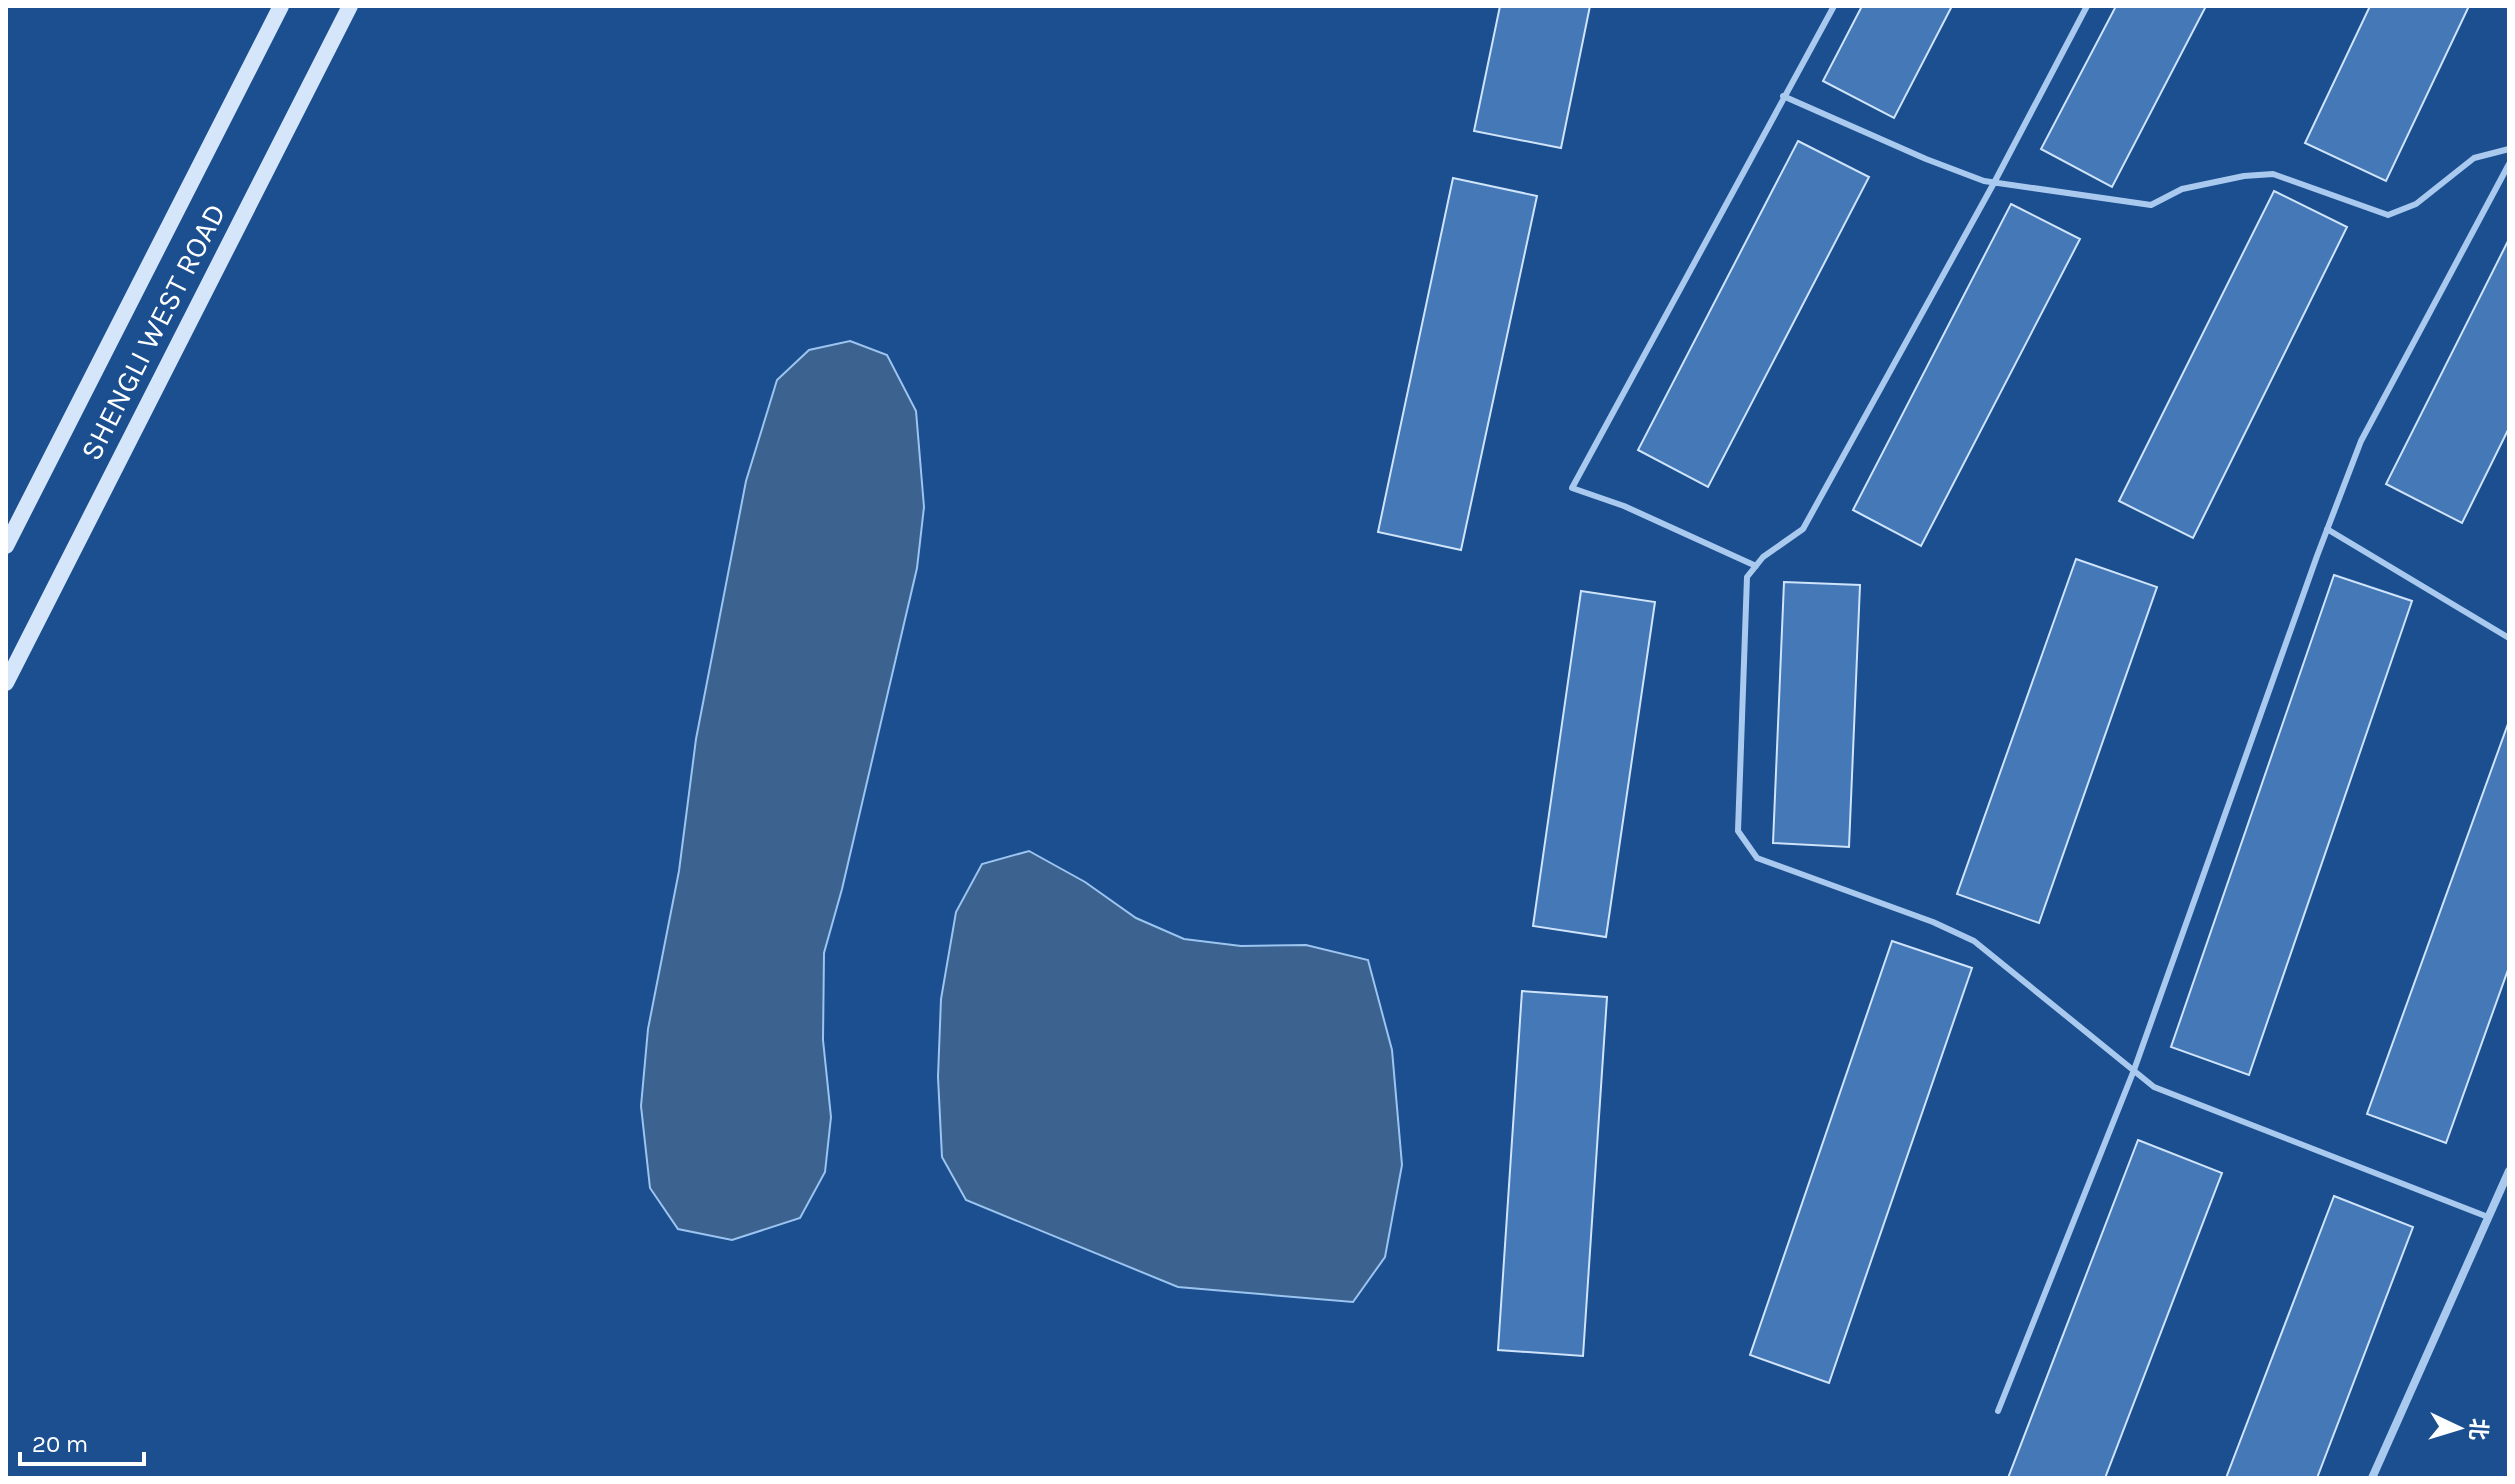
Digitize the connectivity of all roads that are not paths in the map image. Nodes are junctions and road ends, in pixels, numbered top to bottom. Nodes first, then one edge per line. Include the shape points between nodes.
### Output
1 (281, 6) edge
2 (350, 6) edge
3 (1834, 6) edge
4 (2087, 6) edge
5 (1783, 96) junction
6 (2509, 149) edge
7 (2509, 164) edge
8 (1995, 181) junction
9 (2327, 529) junction
10 (6, 546) edge
11 (1756, 566) junction
12 (2509, 638) edge
13 (6, 683) edge
14 (2134, 1070) junction
15 (2509, 1171) edge
16 (2488, 1217) junction
17 (1998, 1411) dead end
18 (2372, 1478) edge

1 - 10 main road, SHENGLI WEST ROAD
2 - 13 main road, SHENGLI WEST ROAD
3 - 5 lane
4 - 8 lane
5 - 8 lane via 1926,159
5 - 11 lane via 1572,488
6 - 8 lane via 2474,158 2416,204 2388,215 2273,174 2182,189 2151,205
7 - 9 lane via 2361,441
8 - 11 lane via 1803,529
9 - 12 lane
9 - 14 lane
11 - 14 lane via 1747,577 1738,831 1757,858 1974,941
14 - 16 lane via 2154,1087
14 - 17 lane
15 - 16 street
16 - 18 street

